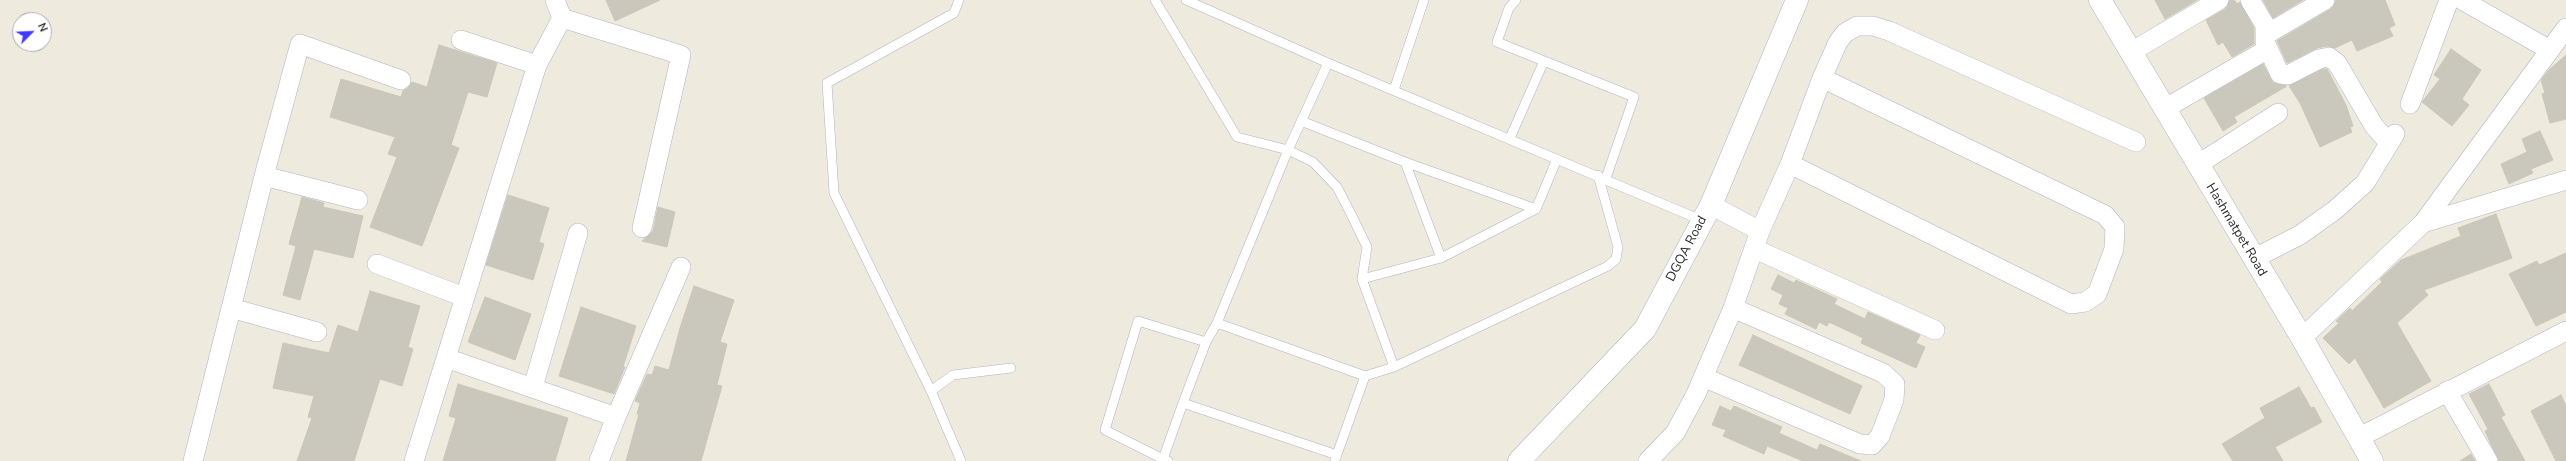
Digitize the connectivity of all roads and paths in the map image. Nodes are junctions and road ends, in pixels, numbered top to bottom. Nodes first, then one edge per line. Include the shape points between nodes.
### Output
1 (555, 0) edge
2 (959, 0) edge
3 (1155, 0) edge
4 (1186, 0) edge
5 (1424, 0) edge
6 (1516, 0) edge
7 (1797, 0) edge
8 (2100, 0) edge
9 (2219, 0) edge
10 (2250, 0) edge
11 (2325, 0) edge
12 (2449, 0) edge
13 (2462, 0) edge
14 (562, 18) junction
15 (2566, 28) edge
16 (461, 40) dead end
17 (2267, 41) junction
18 (2550, 50) junction
19 (2131, 52) junction
20 (1544, 61) junction
21 (1328, 63) junction
22 (537, 65) junction
23 (1822, 78) junction
24 (401, 80) dead end
25 (1394, 90) junction
26 (2410, 104) dead end
27 (2164, 109) junction
28 (2278, 113) dead end
29 (1301, 121) junction
30 (1510, 138) junction
31 (2136, 142) dead end
32 (1288, 150) junction
33 (1557, 159) junction
34 (1405, 162) junction
35 (1790, 164) junction
36 (2197, 165) junction
37 (264, 176) junction
38 (1602, 177) junction
39 (2566, 180) edge
40 (358, 200) dead end
41 (1536, 209) junction
42 (1706, 212) junction
43 (2423, 223) junction
44 (642, 228) dead end
45 (1760, 230) junction
46 (578, 233) dead end
47 (1755, 249) junction
48 (1441, 258) junction
49 (2253, 259) junction
50 (377, 264) dead end
51 (681, 267) dead end
52 (1362, 279) junction
53 (464, 297) junction
54 (231, 308) junction
55 (1733, 308) junction
56 (1217, 323) junction
57 (1935, 330) dead end
58 (317, 332) dead end
59 (2302, 338) junction
60 (2564, 338) edge
61 (1206, 342) junction
62 (446, 358) junction
63 (1011, 368) dead end
64 (1394, 368) junction
65 (1366, 376) junction
66 (1703, 377) junction
67 (533, 387) junction
68 (931, 391) junction
69 (2447, 391) junction
70 (1183, 403) junction
71 (616, 417) junction
72 (2358, 438) junction
73 (1336, 458) edge
74 (1165, 460) edge
75 (193, 461) edge
76 (414, 461) edge
77 (599, 461) edge
78 (961, 461) edge
79 (1519, 461) edge
80 (1648, 461) edge
81 (2372, 461) edge
82 (2488, 461) edge

1 - 14 street
2 - 68 lane via 954,14 827,83 834,193
3 - 32 lane via 1237,137
4 - 21 lane
5 - 25 lane
6 - 20 lane via 1509,8 1497,42
7 - 42 main road, DGQA Road
8 - 19 main road, Hashmatpet Road
9 - 19 street
10 - 17 street via 2265,25
11 - 17 street
12 - 26 street
13 - 18 street
14 - 22 street
14 - 44 street via 681,55
15 - 18 street
16 - 22 street
17 - 27 street
17 - 49 street via 2280,74 2284,75 2319,59 2329,58 2337,63 2374,126 2392,138 2365,183 2335,210 2300,235
18 - 43 street
19 - 27 main road, Hashmatpet Road
20 - 30 lane
20 - 38 lane via 1634,97
21 - 25 lane
21 - 29 lane
22 - 53 street
23 - 31 street via 1838,42 1845,33 1857,26 1873,26 1897,34
23 - 35 street
23 - 35 street via 2105,215 2115,227 2114,249 2097,294 2085,302 2071,304
24 - 37 street via 300,44
25 - 30 lane
27 - 36 main road, Hashmatpet Road
28 - 36 street
29 - 32 lane
29 - 34 lane
30 - 33 lane
32 - 52 lane via 1313,162 1336,187 1367,247
32 - 56 lane
33 - 38 lane
33 - 41 lane
34 - 41 lane
34 - 48 lane
35 - 45 street
36 - 49 main road, Hashmatpet Road
37 - 40 street
37 - 54 street
38 - 42 lane
38 - 64 lane via 1618,247 1616,259 1608,266
39 - 43 street
41 - 48 lane
42 - 45 street
42 - 79 main road, DGQA Road via 1645,329
43 - 59 street
45 - 47 street
46 - 67 street
47 - 55 street
47 - 57 street
48 - 52 lane
49 - 59 main road, Hashmatpet Road
50 - 53 street
51 - 71 street
52 - 64 lane
53 - 62 street
54 - 58 street
54 - 75 street
55 - 66 street
55 - 66 street via 1883,373 1895,384 1894,400 1880,436 1872,445 1860,444
56 - 61 lane
56 - 65 lane
59 - 72 main road, Hashmatpet Road
60 - 69 street
61 - 70 lane
61 - 74 lane via 1138,321 1105,430
62 - 67 street
62 - 76 street
63 - 68 lane via 953,375
64 - 65 lane
65 - 73 lane
66 - 80 street via 1686,416
67 - 71 street
68 - 78 lane
69 - 72 street
69 - 82 street
70 - 73 lane
70 - 74 lane
71 - 77 street
72 - 81 main road, Hashmatpet Road

